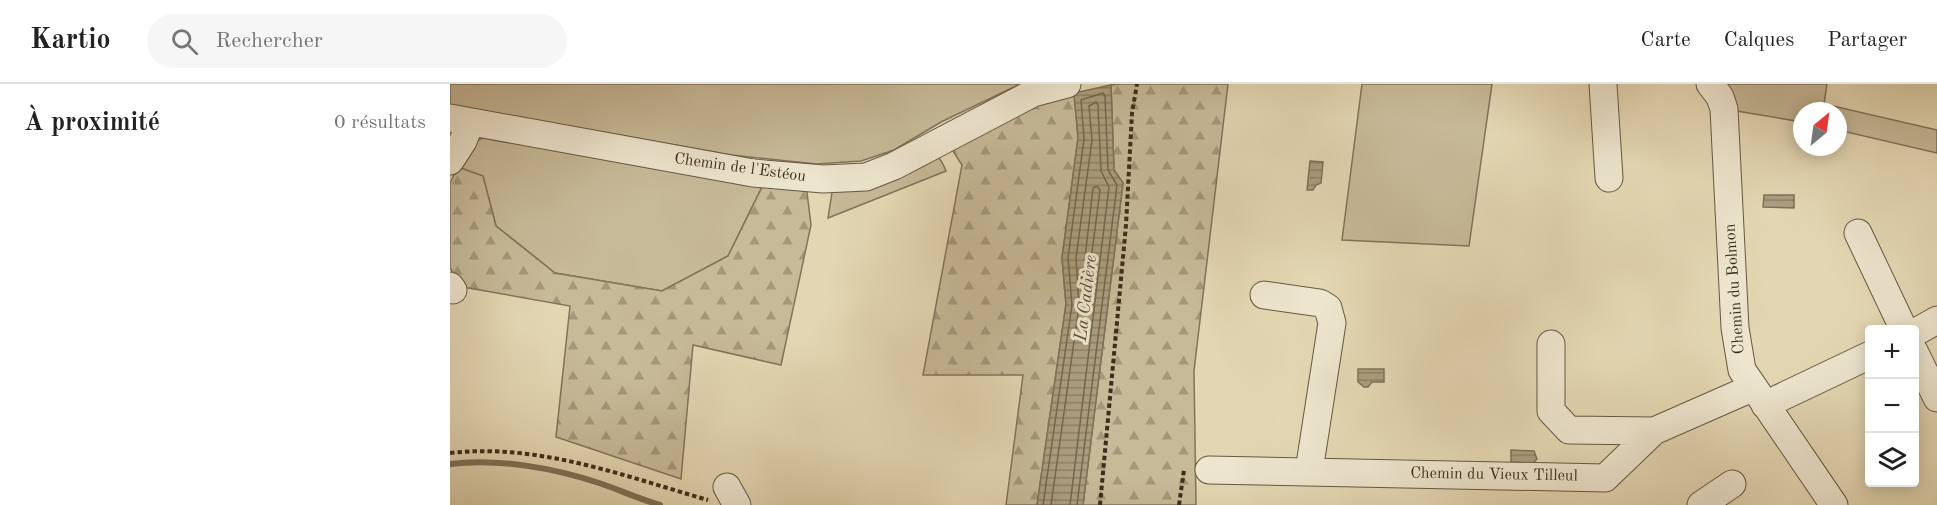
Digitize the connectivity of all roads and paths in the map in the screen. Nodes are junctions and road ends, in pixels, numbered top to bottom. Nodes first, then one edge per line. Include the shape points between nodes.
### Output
1 (1137, 84) edge
2 (1603, 84) edge
3 (1710, 84) edge
4 (1058, 86) edge
5 (460, 121) edge
6 (450, 161) edge
7 (1609, 178) dead end
8 (1858, 233) dead end
9 (1264, 295) dead end
10 (1924, 327) edge
11 (1551, 344) dead end
12 (1865, 356) edge
13 (1919, 361) edge
14 (1759, 396) junction
15 (1937, 398) edge
16 (1654, 431) junction
17 (450, 453) edge
18 (1209, 470) dead end
19 (1309, 471) junction
20 (1732, 484) dead end
21 (726, 498) edge
22 (1100, 505) edge
23 (1701, 505) edge
24 (1834, 505) edge

1 - 22 path
2 - 7 street
3 - 14 street, Chemin du Bolmon via 1724,109 1735,328 1742,370
4 - 5 street, Chemin de l'Estéou via 1033,93 866,177 823,179 753,173
5 - 6 street via 463,141
8 - 10 street
9 - 19 street via 1320,303 1328,308 1332,323
11 - 16 street via 1551,411 1569,430
12 - 14 street, Chemin du Vieux Tilleul
13 - 15 street
14 - 16 street, Chemin du Vieux Tilleul
14 - 24 street, Chemin du Bolmon
16 - 19 street, Chemin du Vieux Tilleul via 1605,478
17 - 21 path via 482,449 542,454
18 - 19 street, Chemin du Vieux Tilleul
20 - 23 street

